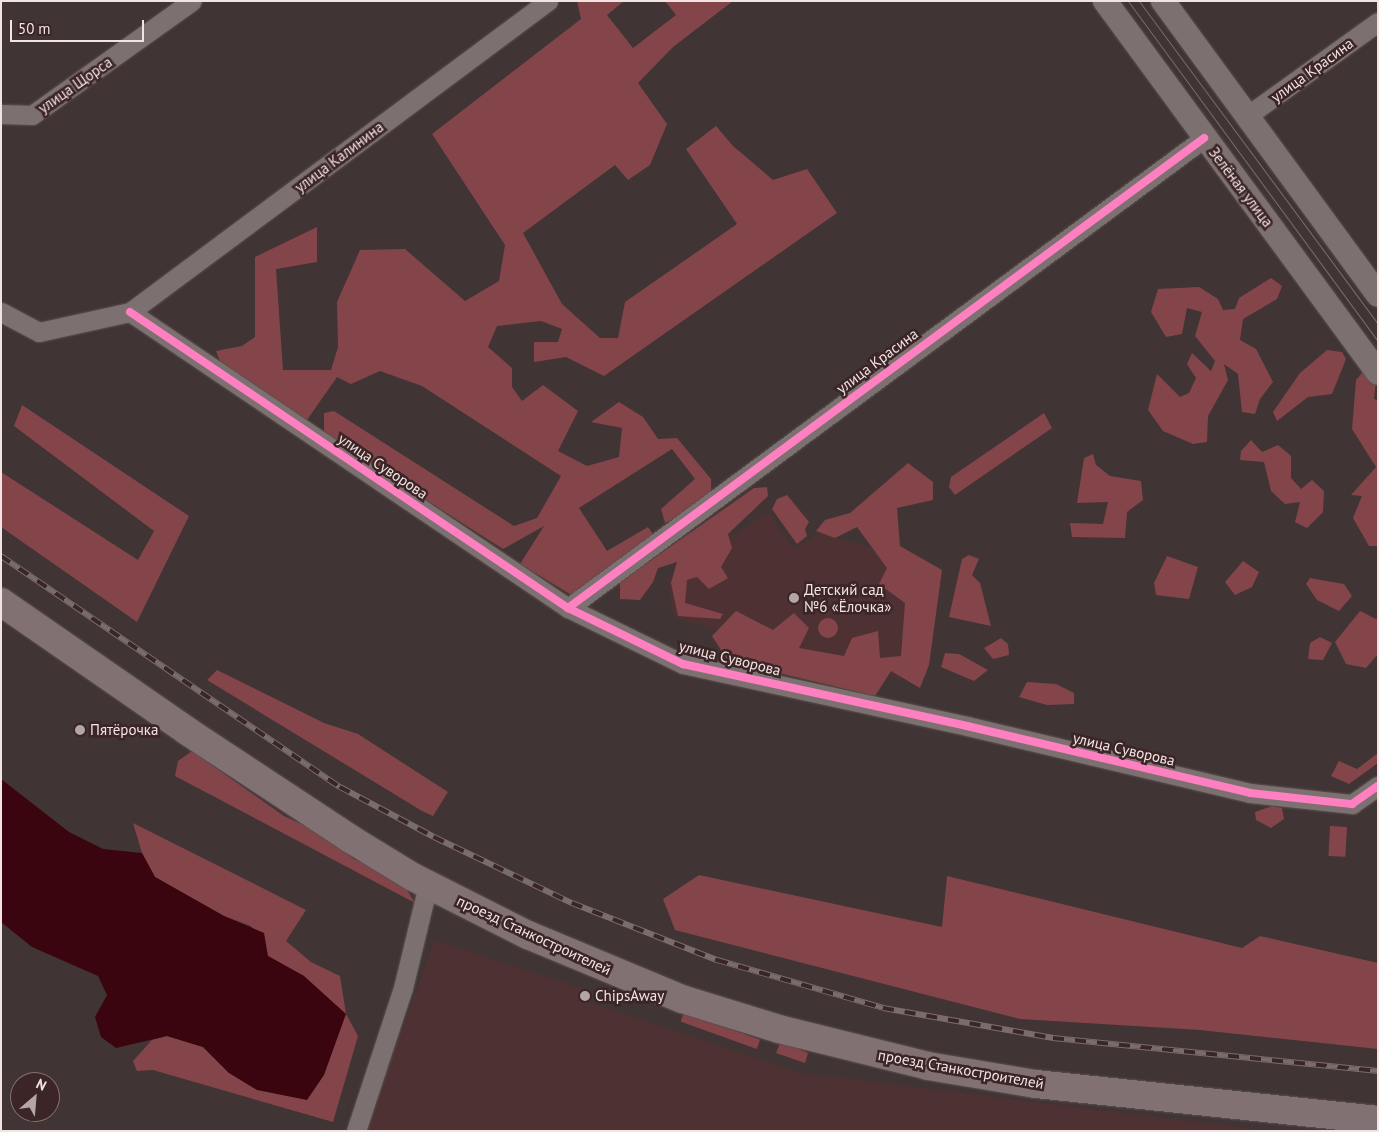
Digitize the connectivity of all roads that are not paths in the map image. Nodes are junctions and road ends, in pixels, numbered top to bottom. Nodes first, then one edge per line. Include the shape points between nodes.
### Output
1 (192, 1) edge
2 (548, 1) edge
3 (1105, 1) edge
4 (1163, 1) edge
5 (1378, 22) edge
6 (1, 114) edge
7 (1247, 116) junction
8 (1204, 138) junction
9 (1378, 296) edge
10 (1, 312) edge
11 (130, 312) junction
12 (1378, 372) edge
13 (1, 602) edge
14 (568, 608) junction
15 (1378, 786) edge
16 (428, 885) junction
17 (1378, 1120) edge
18 (356, 1131) edge

1 - 6 street, улица Щорса via 32,116
2 - 11 street, улица Калинина
3 - 8 street, Зелёная улица
4 - 7 street
5 - 7 street, улица Красина
7 - 9 street
8 - 12 street, Зелёная улица
8 - 14 street, улица Красина
10 - 11 street via 39,332
11 - 14 street, улица Суворова
13 - 16 main road, проезд Станкостроителей via 349,838
14 - 15 street, улица Суворова via 683,664 980,729 1250,793 1352,804
16 - 17 main road, проезд Станкостроителей via 610,971 682,999 820,1040 928,1066 1036,1084
16 - 18 street via 403,988

